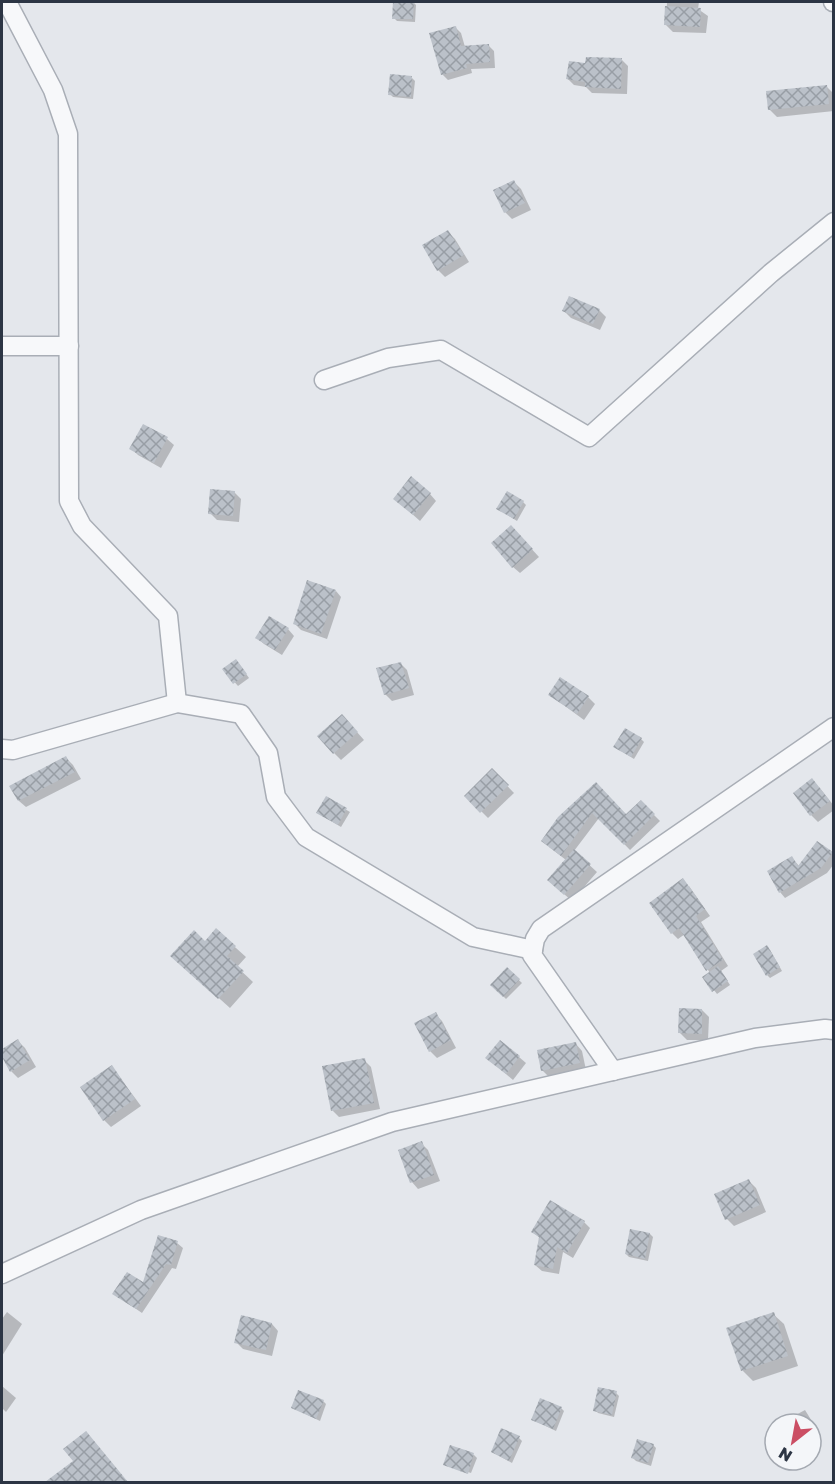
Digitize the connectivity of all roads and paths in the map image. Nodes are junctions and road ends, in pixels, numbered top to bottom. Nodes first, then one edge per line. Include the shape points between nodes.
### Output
1 (7, 2) edge
2 (834, 222) edge
3 (2, 346) edge
4 (69, 346) junction
5 (324, 380) dead end
6 (177, 703) junction
7 (834, 727) edge
8 (2, 749) edge
9 (532, 950) junction
10 (834, 1030) edge
11 (613, 1071) junction
12 (2, 1274) edge

1 - 4 street via 53,90 68,134
2 - 5 street via 771,273 589,437 441,350 388,358
3 - 4 street
4 - 6 street via 69,501 82,526 168,616
6 - 8 street via 13,750
6 - 9 street via 241,714 268,753 276,797 306,837 473,937
7 - 9 street via 541,929
9 - 11 street
10 - 11 street via 755,1038
11 - 12 street via 392,1122 141,1210

